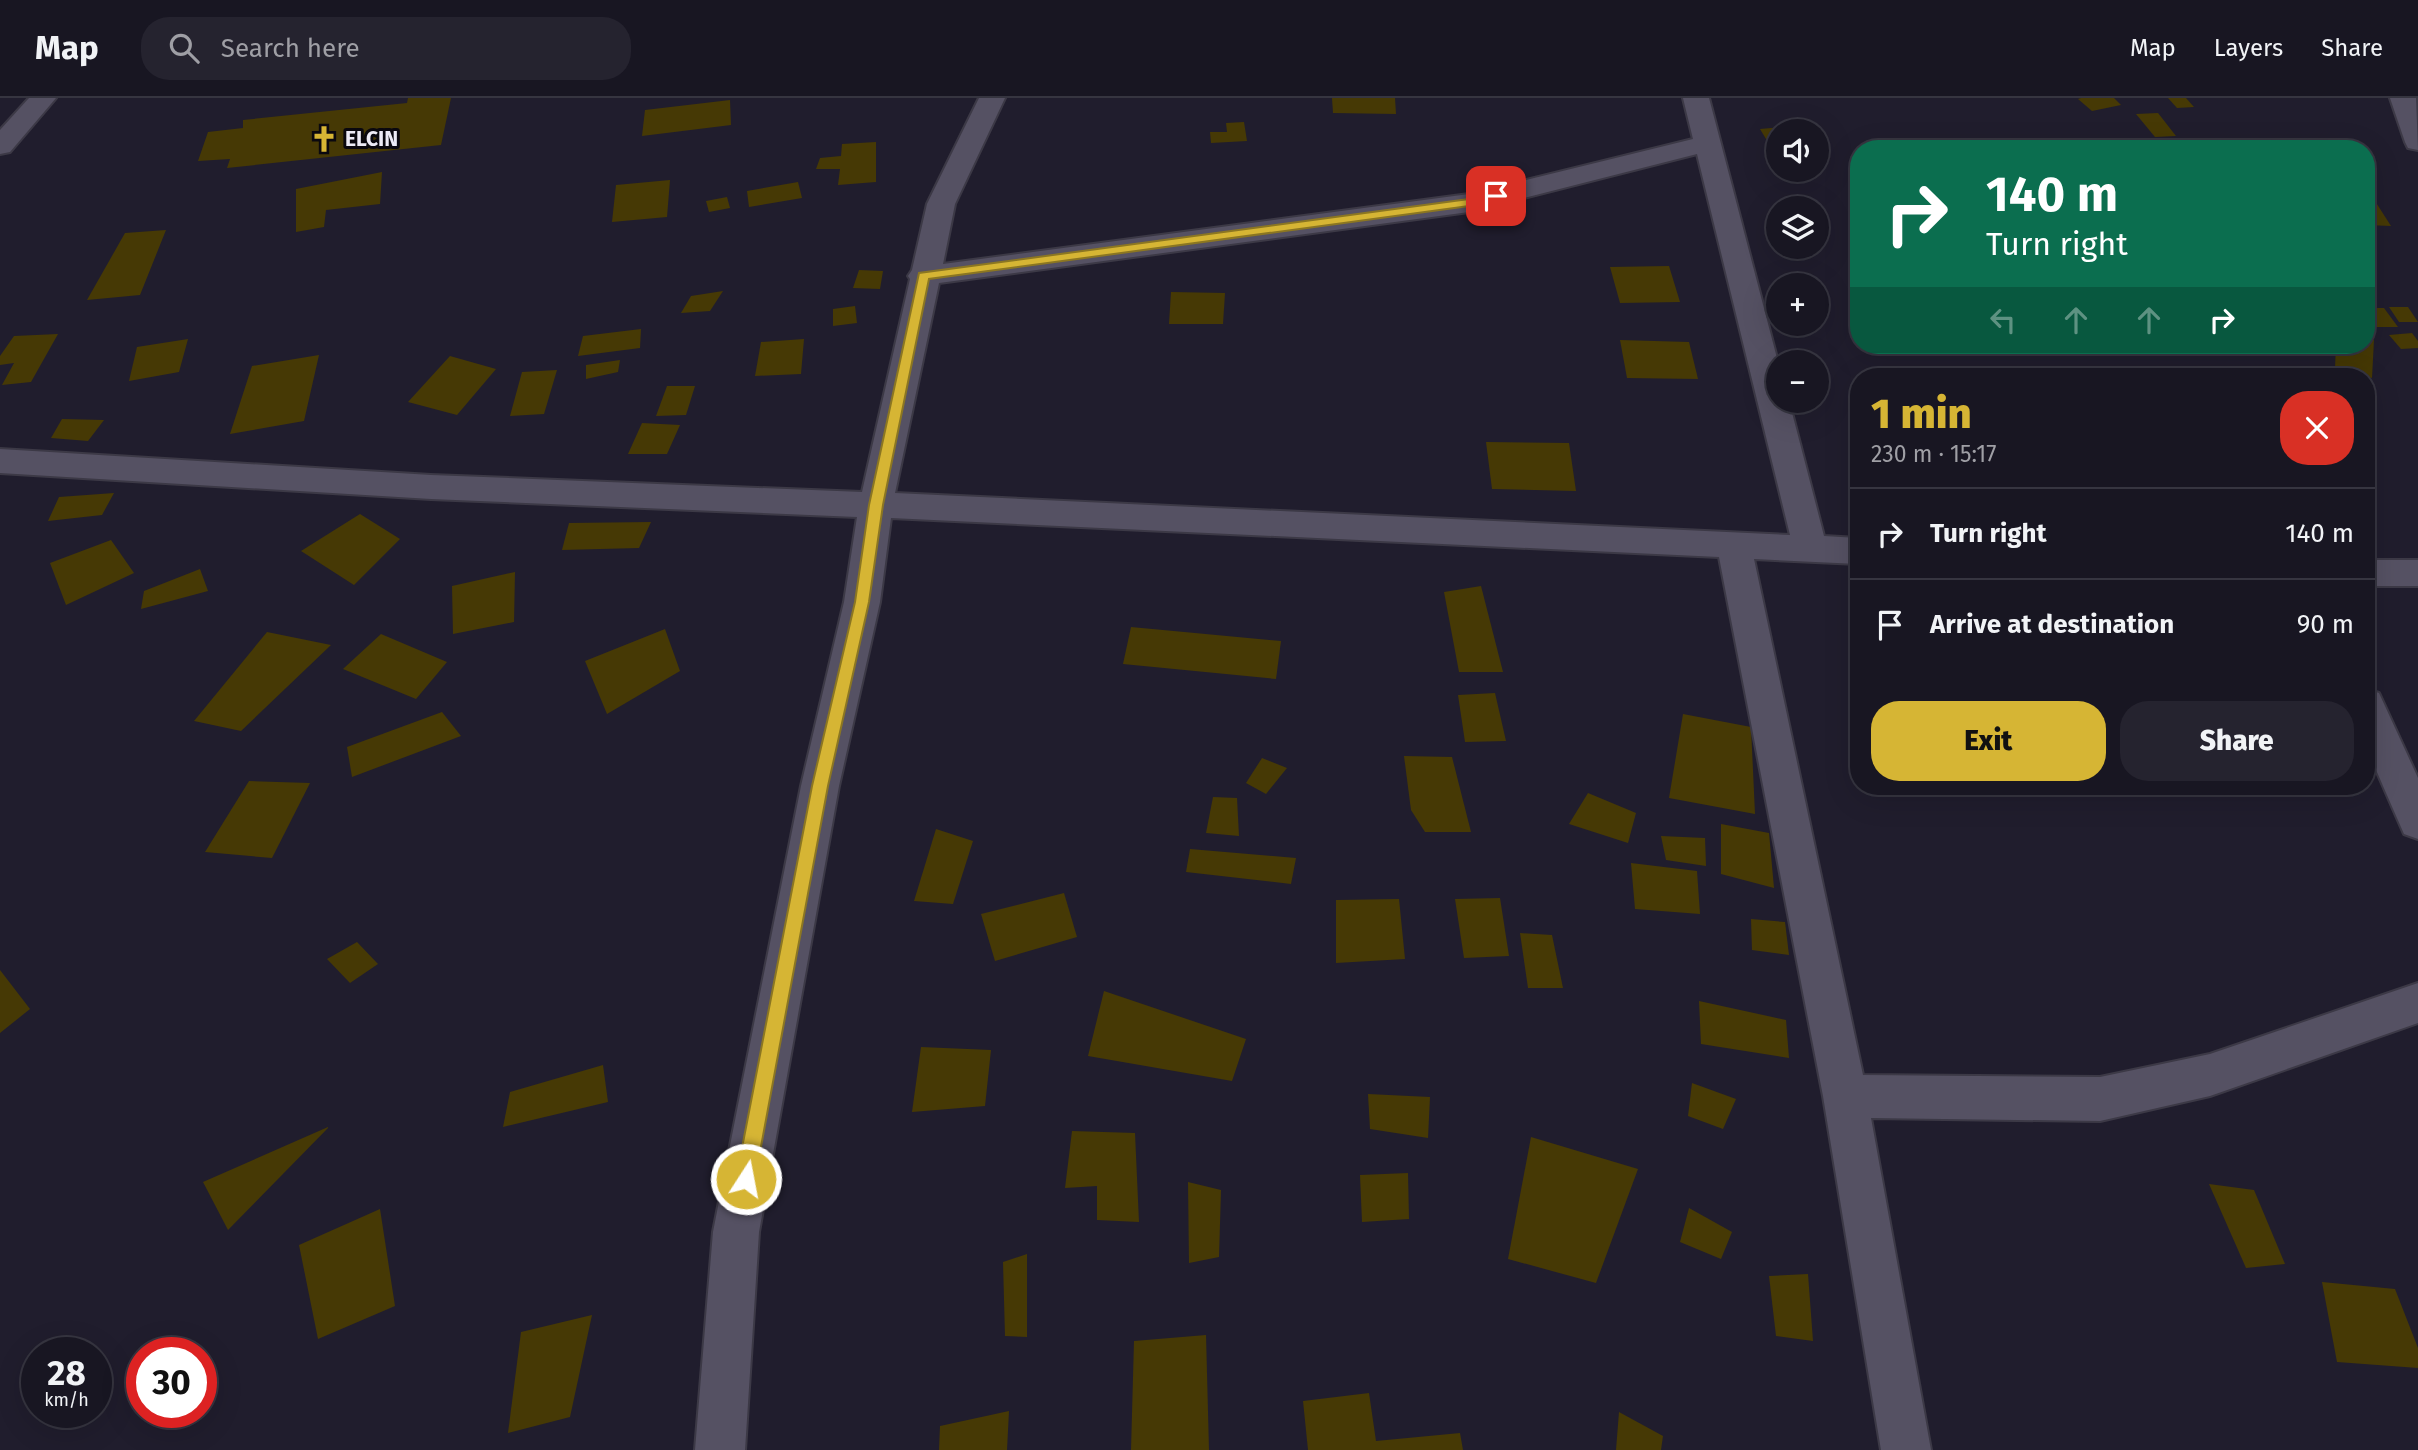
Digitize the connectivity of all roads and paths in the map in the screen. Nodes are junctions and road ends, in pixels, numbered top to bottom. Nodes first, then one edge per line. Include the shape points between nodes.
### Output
1 (43, 98) edge
2 (992, 98) edge
3 (1696, 98) edge
4 (2403, 98) edge
5 (2418, 142) edge
6 (1708, 143) junction
7 (0, 146) edge
8 (923, 276) junction
9 (0, 461) edge
10 (876, 505) junction
11 (1734, 545) junction
12 (1810, 548) junction
13 (1850, 550) edge
14 (2375, 573) edge
15 (2418, 573) edge
16 (2375, 725) edge
17 (2418, 822) edge
18 (2418, 1003) edge
19 (1845, 1096) junction
20 (720, 1450) edge
21 (1906, 1450) edge

1 - 7 street
2 - 8 street via 941,204
3 - 6 street
4 - 5 street
6 - 8 street via 1469,203
6 - 12 street
8 - 10 street
9 - 10 street via 430,487
10 - 11 street
10 - 20 street via 862,602 820,786 736,1232
11 - 12 street
11 - 19 street
12 - 13 street
14 - 15 street
16 - 17 street
18 - 19 street via 2210,1076 2100,1099
19 - 21 street

